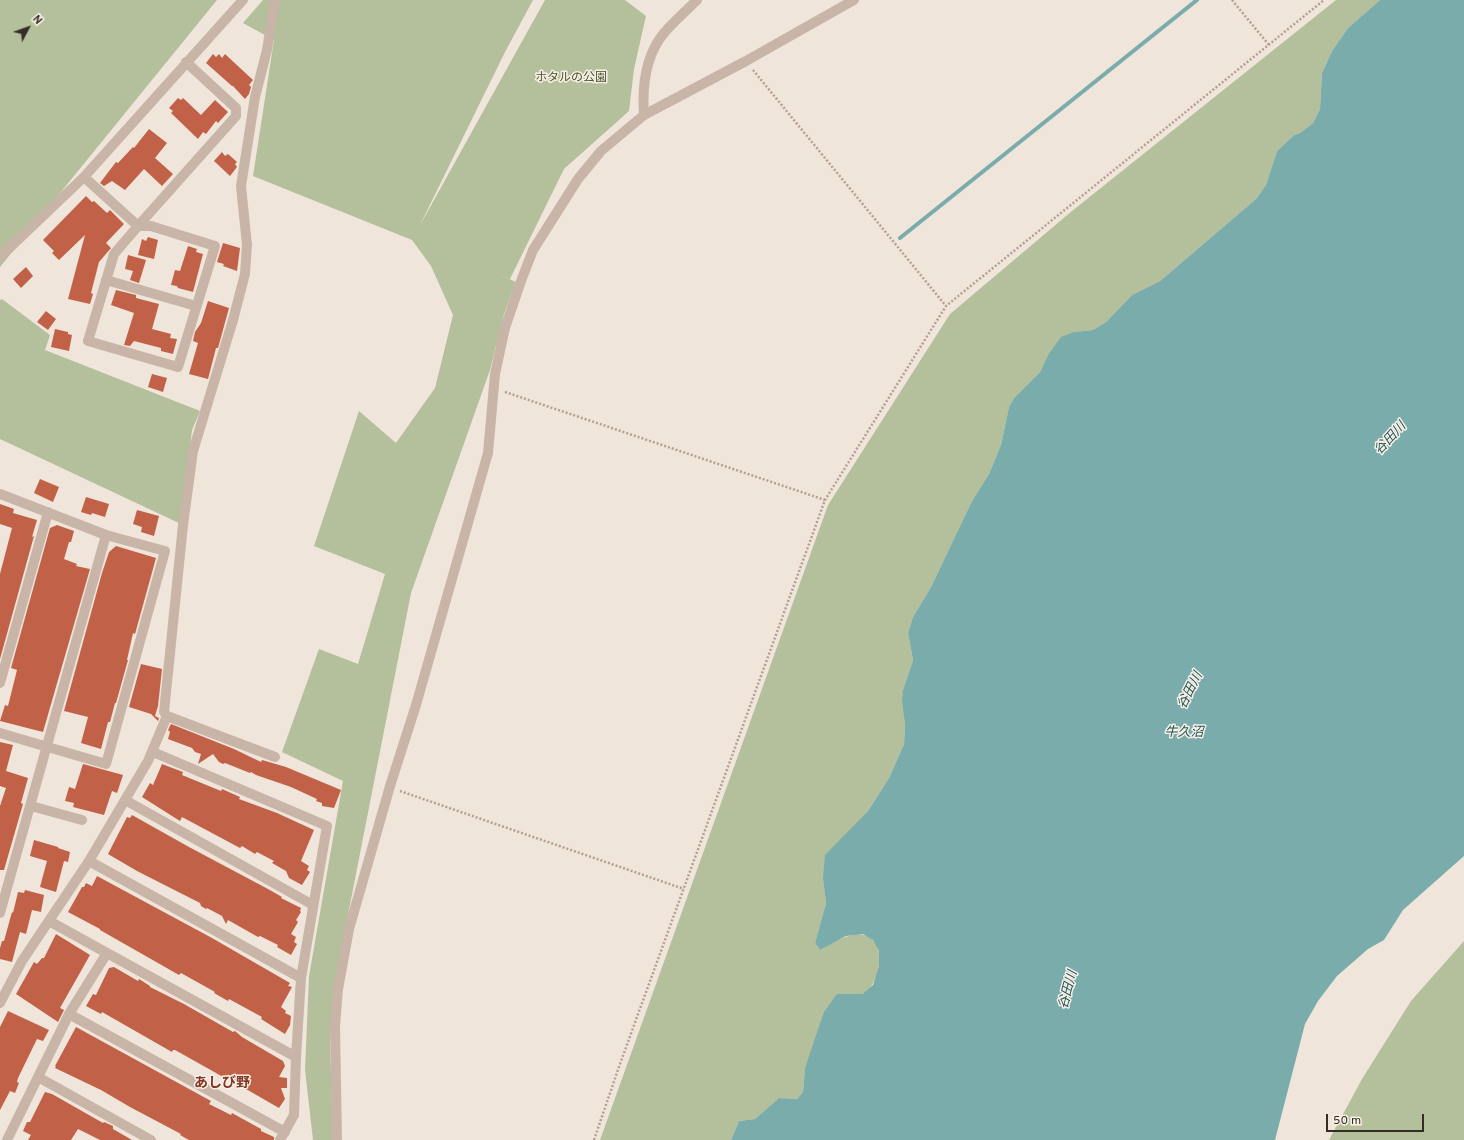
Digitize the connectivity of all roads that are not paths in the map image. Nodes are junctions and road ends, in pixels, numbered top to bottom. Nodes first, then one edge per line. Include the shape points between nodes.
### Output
1 (243, 0) edge
2 (275, 0) edge
3 (697, 0) edge
4 (854, 0) edge
5 (186, 62) junction
6 (644, 115) junction
7 (84, 176) junction
8 (138, 226) junction
9 (0, 256) edge
10 (106, 280) junction
11 (196, 306) junction
12 (0, 494) edge
13 (48, 512) junction
14 (106, 535) junction
15 (0, 683) edge
16 (167, 716) junction
17 (0, 733) edge
18 (46, 746) junction
19 (153, 752) junction
20 (275, 758) dead end
21 (125, 800) junction
22 (31, 806) junction
23 (82, 820) dead end
24 (88, 861) junction
25 (313, 905) junction
26 (0, 913) edge
27 (49, 921) junction
28 (107, 953) junction
29 (301, 978) junction
30 (0, 1003) edge
31 (69, 1014) junction
32 (296, 1057) junction
33 (38, 1077) junction
34 (282, 1136) edge
35 (7, 1140) edge
36 (151, 1140) edge
37 (337, 1140) edge

1 - 5 street
2 - 16 street via 267,50 255,97 241,186 247,245 245,274 193,451 164,712
3 - 6 street via 664,33 653,50 648,62 642,96
4 - 6 street
5 - 7 street
5 - 8 street via 236,108 236,116
6 - 37 street via 601,151 578,179 533,250 505,328 493,388 488,453 394,788 349,929 338,989 335,1026
7 - 8 street
7 - 9 street
8 - 10 street via 114,254
8 - 11 street via 151,226 215,246
10 - 11 street
10 - 11 street via 88,341 178,367
12 - 13 street
13 - 14 street
13 - 15 street
14 - 18 street
14 - 18 street via 165,551 106,764
16 - 19 street
16 - 20 street
17 - 18 street
18 - 22 street
19 - 21 street
19 - 25 street via 327,826
21 - 24 street
21 - 25 street
22 - 23 street
22 - 26 street
24 - 27 street
24 - 29 street
25 - 29 street
27 - 28 street
27 - 30 street via 22,961
28 - 31 street
28 - 32 street
29 - 32 street
31 - 33 street
31 - 34 street
32 - 34 street via 294,1115
33 - 35 street
33 - 36 street

